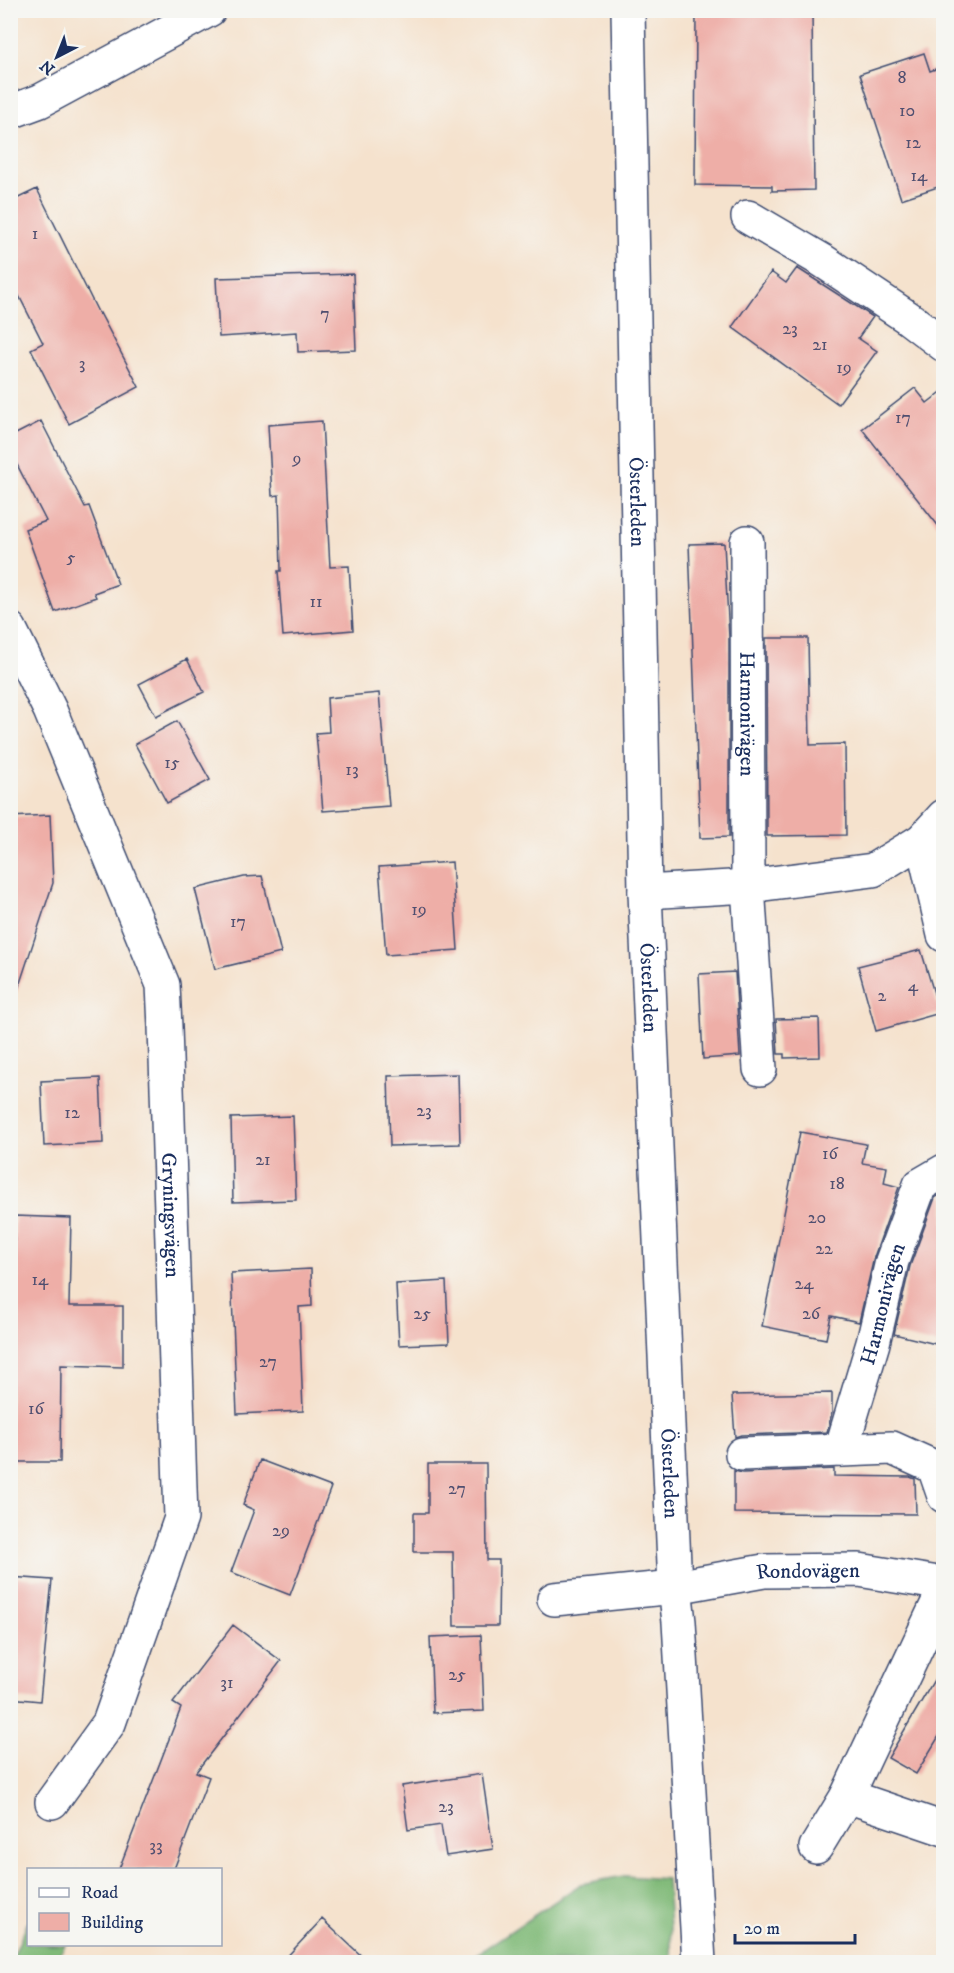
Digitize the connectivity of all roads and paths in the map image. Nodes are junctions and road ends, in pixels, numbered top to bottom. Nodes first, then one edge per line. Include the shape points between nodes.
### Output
1 (628, 10) edge
2 (206, 11) edge
3 (10, 112) edge
4 (748, 216) dead end
5 (944, 345) edge
6 (747, 542) dead end
7 (10, 629) edge
8 (933, 828) edge
9 (748, 886) junction
10 (645, 892) junction
11 (944, 934) edge
12 (760, 1069) dead end
13 (944, 1172) edge
14 (841, 1450) junction
15 (742, 1454) dead end
16 (944, 1496) edge
17 (944, 1584) edge
18 (675, 1587) junction
19 (944, 1590) edge
20 (554, 1599) dead end
21 (847, 1796) junction
22 (52, 1802) dead end
23 (944, 1829) edge
24 (816, 1847) dead end
25 (699, 1962) edge

1 - 10 street, Österleden
2 - 3 street via 40,101
4 - 5 street via 823,261
6 - 9 street, Harmonivägen
7 - 22 street, Gryningsvägen via 50,710 163,985 165,1017 181,1518 109,1723
8 - 9 street via 873,870
8 - 11 street
9 - 10 street
9 - 12 street, Harmonivägen
10 - 18 street, Österleden
13 - 14 street, Harmonivägen via 920,1185 892,1261 873,1343
14 - 15 street
14 - 16 street via 892,1448 934,1467
17 - 18 street, Rondovägen via 859,1570 764,1571
18 - 20 street, Rondovägen
18 - 25 street, Österleden
19 - 21 street
21 - 23 street
21 - 24 street

